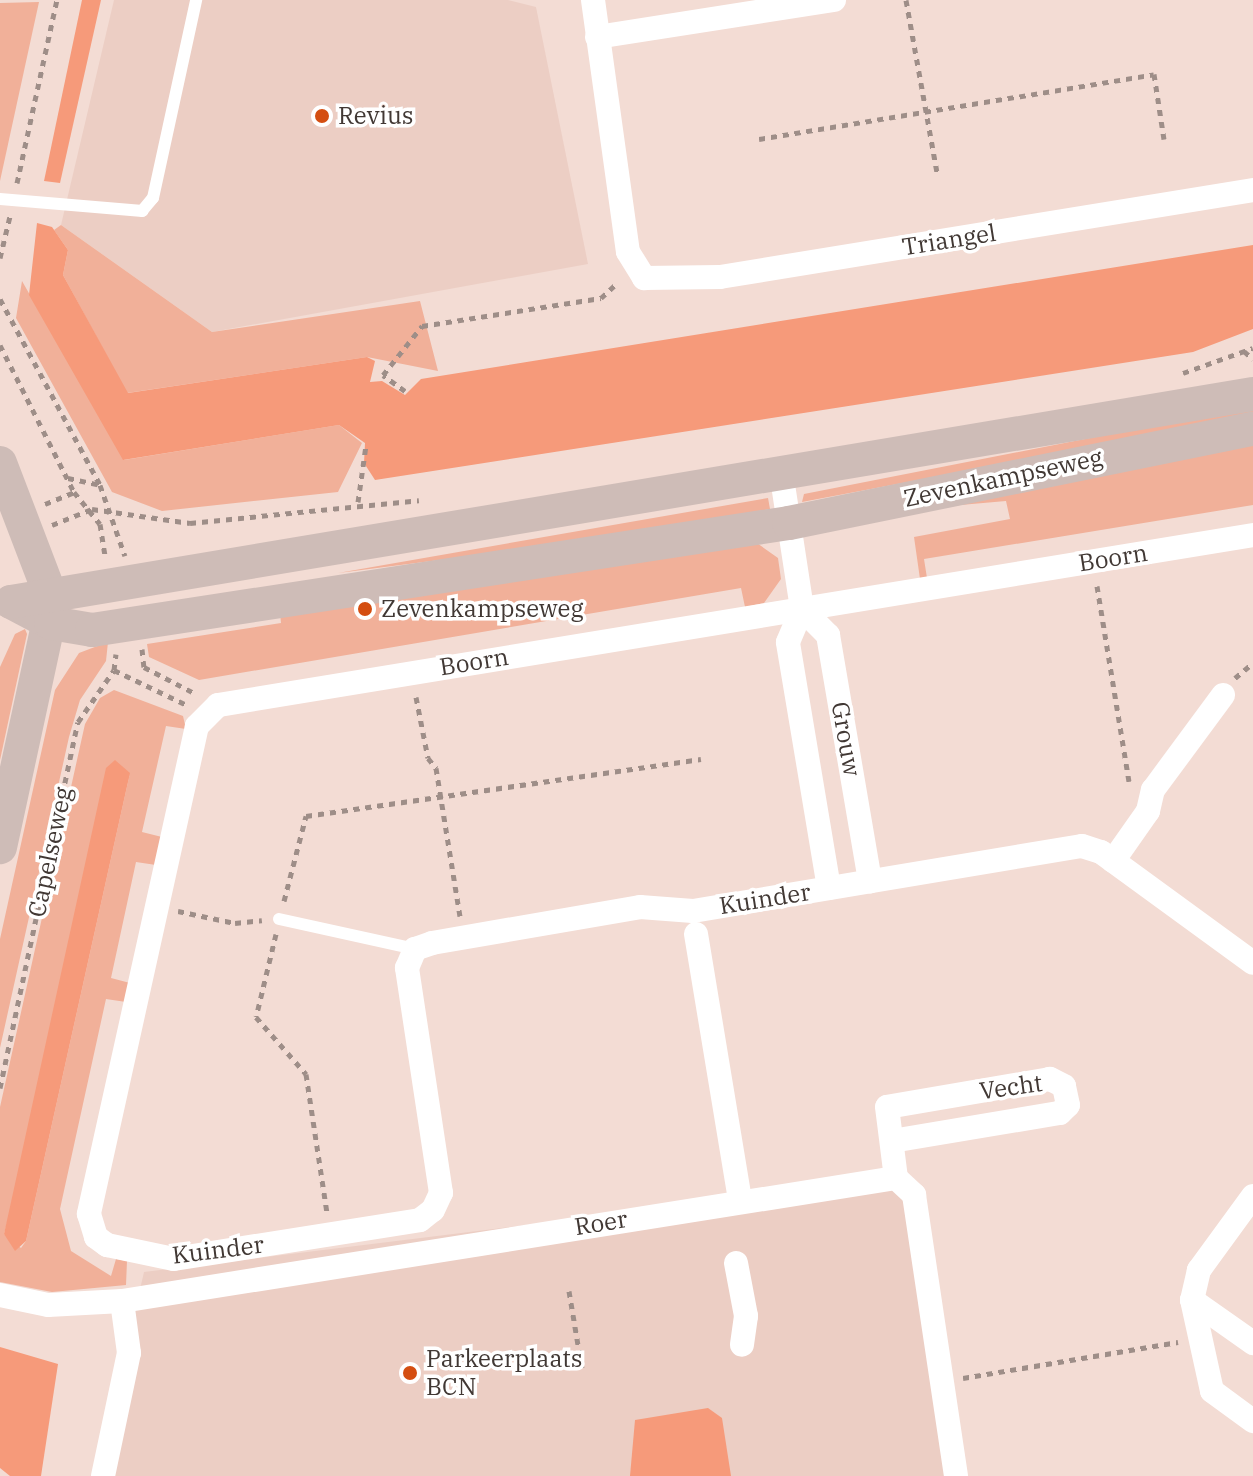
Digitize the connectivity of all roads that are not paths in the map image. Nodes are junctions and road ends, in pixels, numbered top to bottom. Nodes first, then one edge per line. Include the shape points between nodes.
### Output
1 (196, 0) edge
2 (593, 0) edge
3 (834, 0) edge
4 (773, 5) edge
5 (597, 37) junction
6 (1253, 190) edge
7 (0, 199) edge
8 (1253, 394) edge
9 (1253, 429) edge
10 (0, 463) edge
11 (782, 478) junction
12 (789, 523) junction
13 (1253, 535) edge
14 (4, 600) edge
15 (52, 609) junction
16 (802, 609) junction
17 (1223, 695) dead end
18 (0, 847) edge
19 (1113, 861) junction
20 (870, 881) junction
21 (829, 888) junction
22 (279, 919) road end
23 (696, 934) dead end
24 (415, 949) junction
25 (1253, 963) edge
26 (892, 1141) junction
27 (896, 1178) junction
28 (1253, 1196) edge
29 (740, 1200) junction
30 (89, 1214) joint
31 (736, 1263) dead end
32 (0, 1295) edge
33 (1192, 1300) junction
34 (122, 1301) junction
35 (1253, 1343) edge
36 (742, 1345) dead end
37 (1253, 1421) edge
38 (103, 1476) edge
39 (956, 1476) edge

1 - 7 lane via 153,198 142,211
2 - 5 street
3 - 4 street
4 - 5 street
5 - 6 street, Triangel via 639,273 720,277
8 - 11 main road, Zevenkampseweg
9 - 12 main road, Zevenkampseweg
10 - 15 main road
11 - 12 street, Grouw
11 - 15 main road, Zevenkampseweg via 121,586
12 - 15 main road, Zevenkampseweg via 81,630
12 - 16 street, Grouw
13 - 16 street, Boorn
14 - 15 main road, Zevenkampseweg
15 - 18 main road, Capelseweg
16 - 20 street, Grouw via 828,635
16 - 21 street, Grouw via 788,642
16 - 30 street, Boorn via 212,710 197,726
17 - 19 street via 1153,790 1148,811
19 - 20 street, Kuinder via 1082,846
19 - 25 street, Kuinder
20 - 21 street, Kuinder
21 - 24 street, Kuinder via 693,911 640,907
22 - 24 lane, Kuinder
23 - 29 street
24 - 30 street, Kuinder via 407,968 441,1193 420,1220 174,1259 107,1245
26 - 26 street, Vecht via 1060,1113 1068,1105 1064,1086 1050,1079 887,1107
26 - 27 street, Vecht
27 - 29 street, Roer
27 - 39 street via 914,1195
28 - 33 street via 1199,1270
29 - 34 street, Roer
31 - 36 street via 746,1316
32 - 34 street, Roer via 48,1305
33 - 35 street
33 - 37 street via 1212,1391
34 - 38 street via 129,1353

